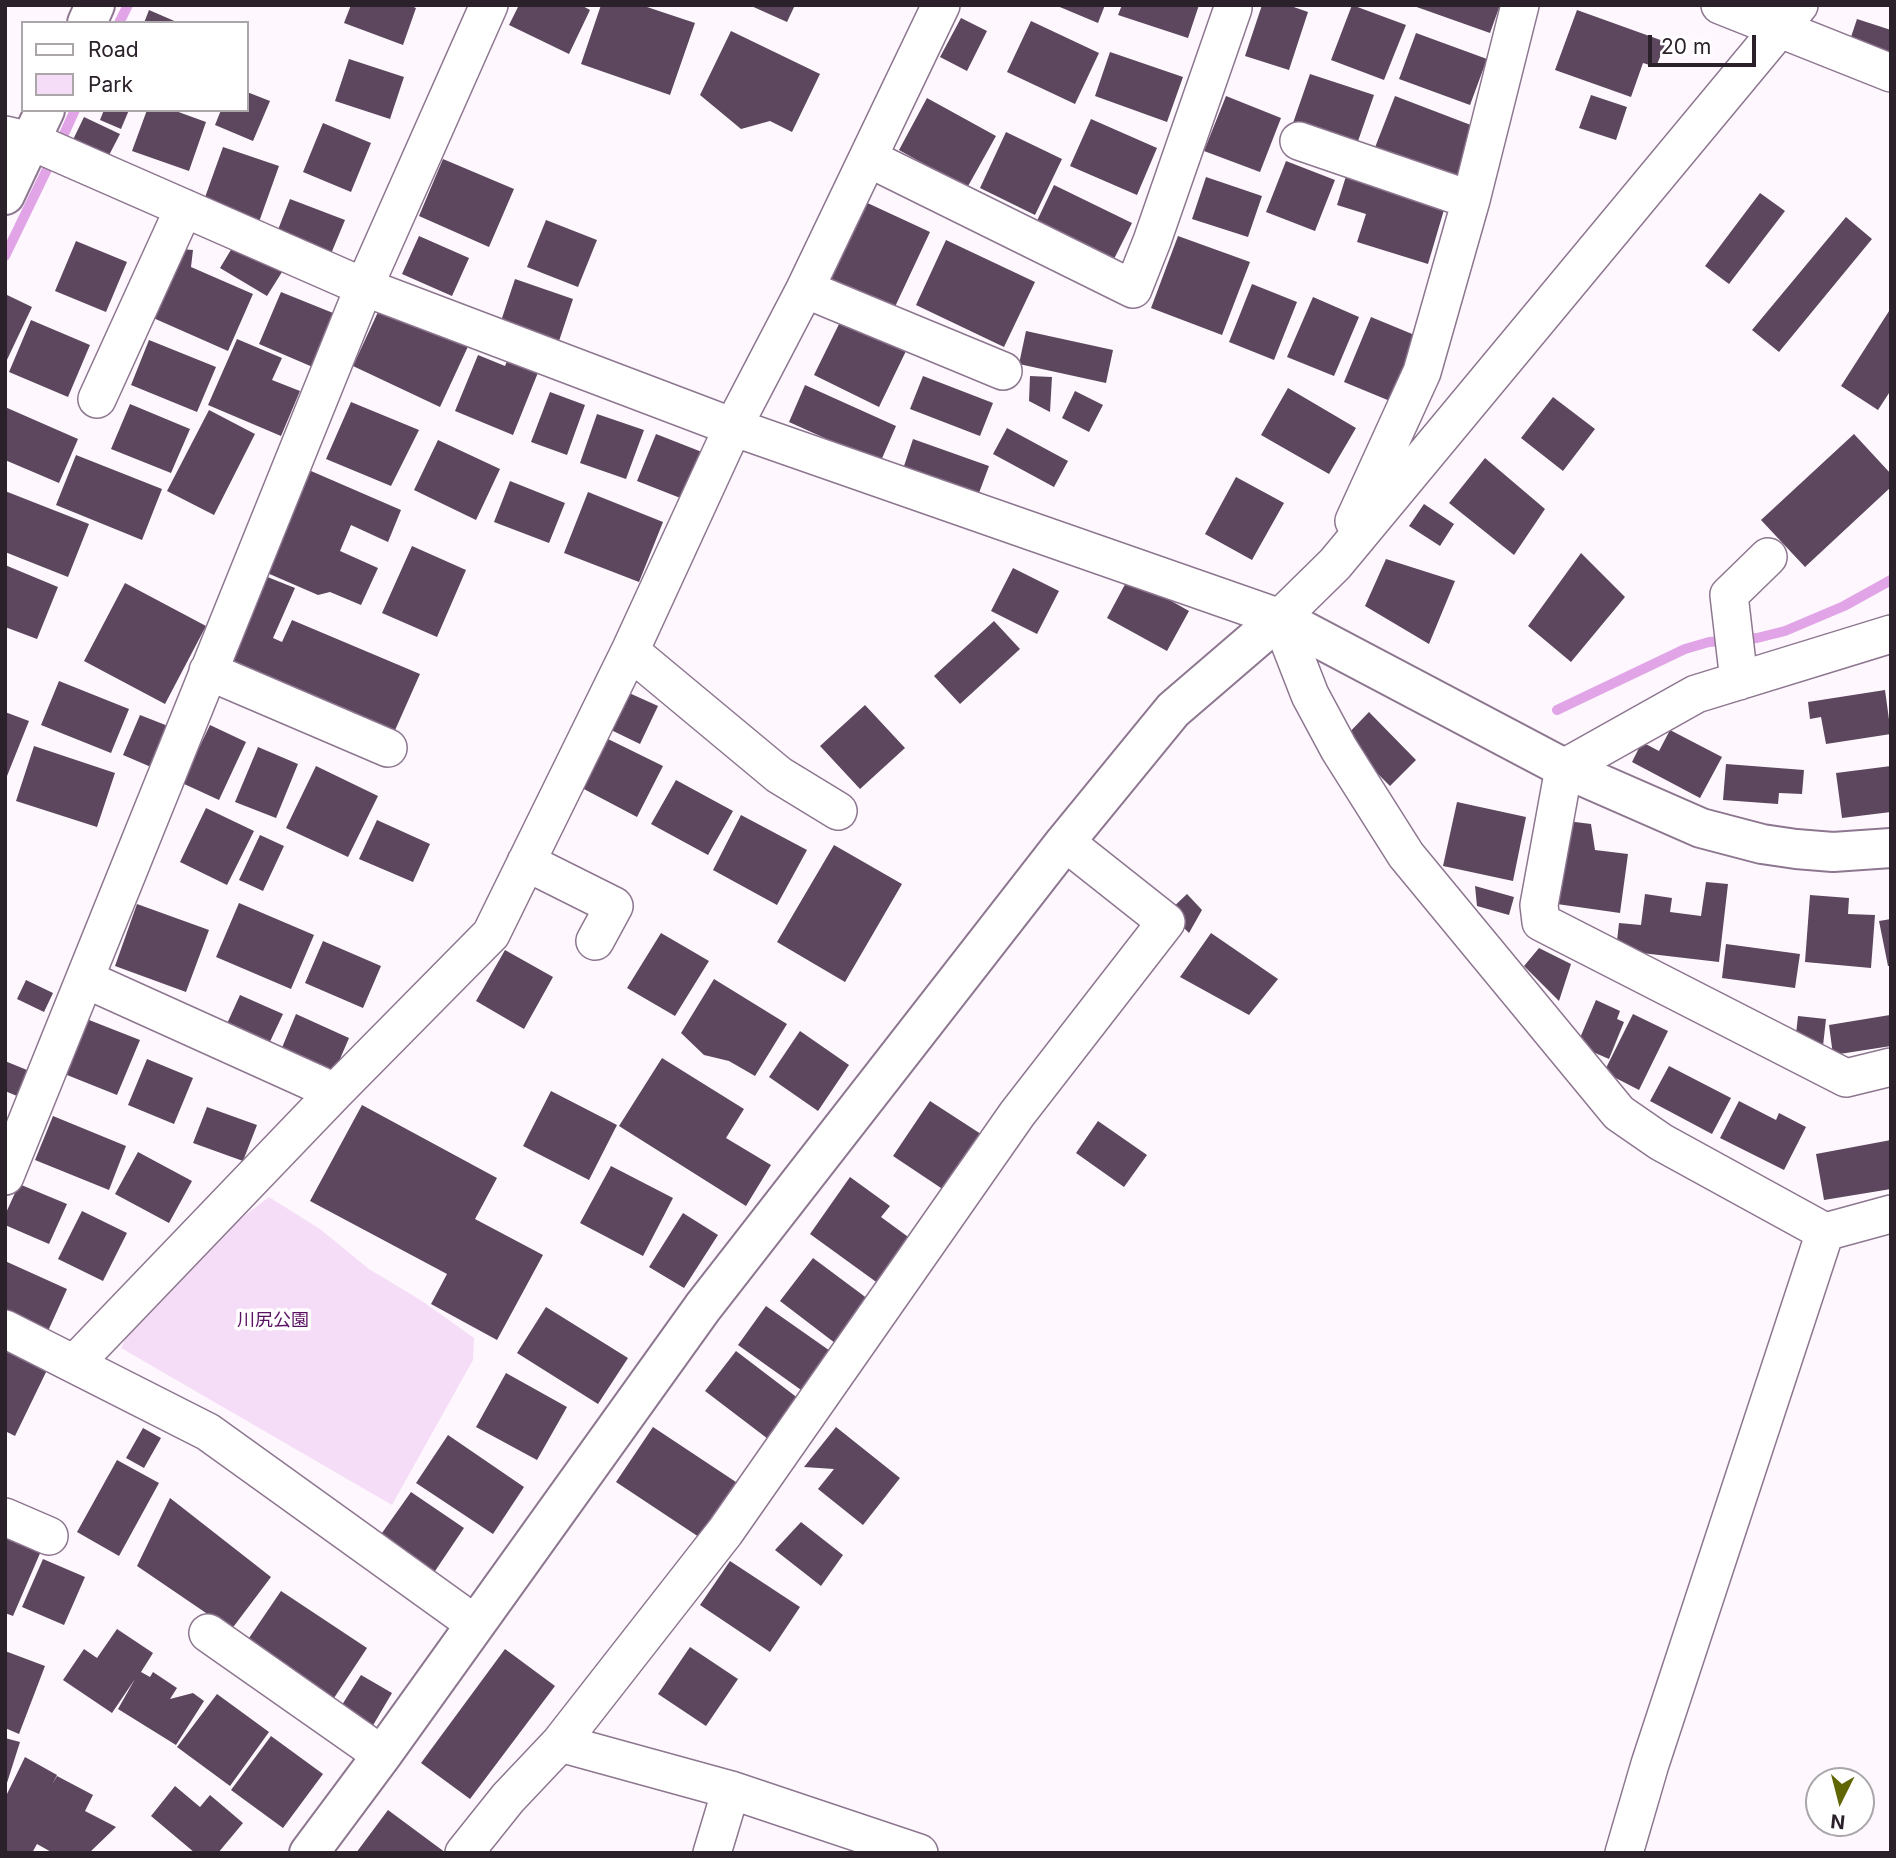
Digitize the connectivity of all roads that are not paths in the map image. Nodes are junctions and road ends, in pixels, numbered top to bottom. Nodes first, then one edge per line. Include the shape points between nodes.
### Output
1 (95, 5) edge
2 (489, 5) edge
3 (941, 5) edge
4 (1520, 5) edge
5 (1720, 5) edge
6 (1233, 8) dead end
7 (1790, 16) edge
8 (88, 21) edge
9 (1891, 73) edge
10 (27, 129) edge
11 (1299, 141) dead end
12 (868, 158) junction
13 (5, 195) edge
14 (1471, 200) junction
15 (184, 208) junction
16 (365, 287) junction
17 (805, 289) junction
18 (1003, 371) dead end
19 (97, 399) dead end
20 (733, 427) junction
21 (1768, 557) dead end
22 (1335, 564) junction
23 (1280, 618) junction
24 (1891, 634) edge
25 (630, 652) junction
26 (208, 671) junction
27 (1738, 673) junction
28 (388, 748) dead end
29 (1564, 768) junction
30 (838, 811) dead end
31 (1065, 842) junction
32 (1891, 848) edge
33 (526, 862) junction
34 (595, 942) dead end
35 (85, 979) junction
36 (1891, 1067) edge
37 (335, 1092) junction
38 (5, 1176) edge
39 (1891, 1214) edge
40 (1825, 1232) junction
41 (5, 1329) edge
42 (75, 1363) junction
43 (5, 1517) edge
44 (49, 1536) dead end
45 (475, 1624) junction
46 (208, 1633) dead end
47 (560, 1743) junction
48 (382, 1755) junction
49 (732, 1790) junction
50 (309, 1853) edge
51 (464, 1853) edge
52 (712, 1853) edge
53 (919, 1853) edge
54 (1624, 1853) edge

1 - 8 street
2 - 16 street
3 - 12 street
4 - 14 street
5 - 7 street
6 - 12 street via 1133,289
7 - 9 street
7 - 22 street
10 - 13 street
10 - 15 street
11 - 14 street
12 - 17 street
14 - 22 street via 1422,372
15 - 16 street
15 - 19 street
16 - 20 street
16 - 26 street
17 - 18 street
17 - 20 street
20 - 23 street
20 - 25 street
21 - 27 street via 1729,596
22 - 23 street
23 - 29 street
23 - 31 street via 1173,710
23 - 40 street via 1310,695 1406,855 1619,1113 1661,1142
24 - 27 street
25 - 30 street via 779,775
25 - 33 street
26 - 28 street
26 - 35 street
27 - 29 street
29 - 32 street via 1726,836 1833,852
29 - 36 street via 1539,905 1541,922 1846,1078
31 - 45 street via 703,1307
31 - 47 street via 1166,922 1017,1114 725,1532
33 - 34 street via 614,906
33 - 37 street via 491,934
35 - 37 street
35 - 38 street
37 - 42 street
39 - 40 street
40 - 54 street
41 - 42 street
42 - 45 street via 208,1432
43 - 44 street
45 - 48 street
46 - 48 street
47 - 49 street
47 - 51 street
48 - 50 street
49 - 52 street
49 - 53 street

